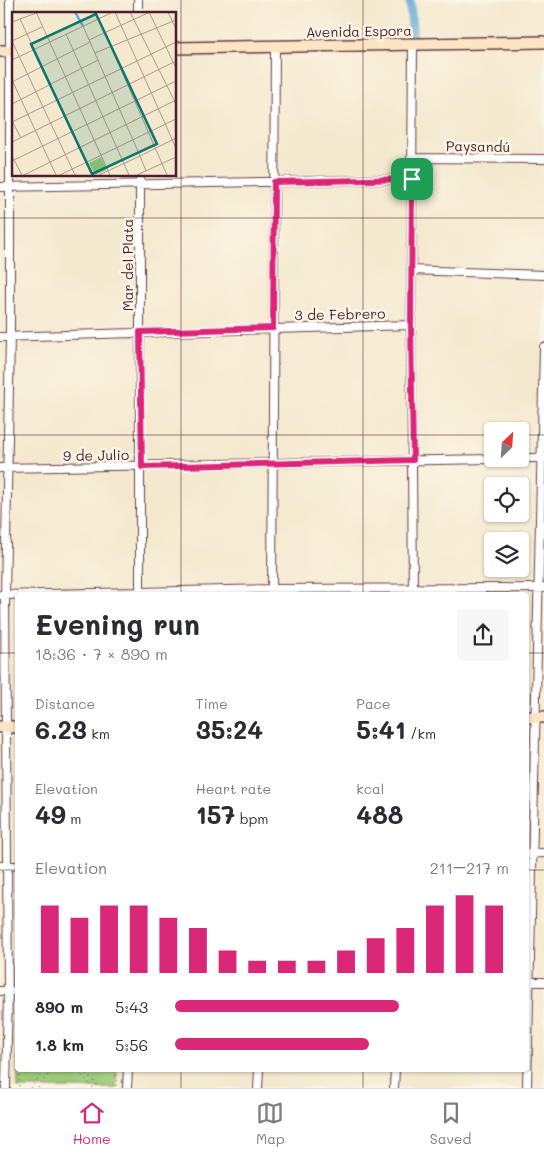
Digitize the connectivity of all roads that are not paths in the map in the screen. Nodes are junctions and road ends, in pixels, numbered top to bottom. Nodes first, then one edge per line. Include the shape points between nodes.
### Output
1 (10, 0) edge
2 (544, 42) edge
3 (413, 45) junction
4 (274, 47) junction
5 (176, 48) edge
6 (8, 51) edge
7 (411, 158) junction
8 (544, 159) edge
9 (140, 176) edge
10 (412, 179) junction
11 (274, 182) junction
12 (140, 184) junction
13 (0, 187) edge
14 (9, 187) junction
15 (411, 270) junction
16 (544, 275) edge
17 (411, 325) junction
18 (273, 328) junction
19 (140, 332) junction
20 (10, 336) junction
21 (0, 337) edge
22 (544, 347) edge
23 (484, 458) edge
24 (529, 458) edge
25 (543, 458) edge
26 (413, 460) junction
27 (272, 464) junction
28 (142, 467) junction
29 (4, 468) edge
30 (541, 588) edge
31 (140, 592) edge
32 (272, 592) edge
33 (413, 592) edge
34 (2, 595) edge
35 (15, 595) edge
36 (535, 717) edge
37 (3, 727) edge
38 (544, 853) edge
39 (529, 854) edge
40 (3, 866) edge
41 (529, 982) edge
42 (544, 982) edge
43 (4, 991) edge
44 (128, 1072) edge
45 (259, 1072) edge
46 (395, 1072) edge
47 (527, 1072) edge
48 (6, 1088) edge
49 (127, 1088) edge
50 (258, 1088) edge
51 (394, 1088) edge
52 (527, 1088) edge

1 - 6 street
2 - 3 main road, Avenida Espora
3 - 4 main road, Avenida Espora
3 - 7 street
4 - 5 main road, Avenida Espora
4 - 11 street
6 - 14 street
7 - 8 street, Paysandú
7 - 10 street
9 - 12 street, Mar del Plata
10 - 11 street
10 - 15 street
11 - 12 street
11 - 18 street
12 - 14 street
12 - 19 street, Mar del Plata
13 - 14 street
14 - 20 street
15 - 16 street
15 - 17 street
17 - 18 street, 3 de Febrero
17 - 26 street
18 - 19 street, 3 de Febrero
18 - 27 street
19 - 20 street, 3 de Febrero
19 - 28 street, Mar del Plata
20 - 21 street, 3 de Febrero
20 - 29 street
22 - 25 street
23 - 26 street, 9 de Julio
24 - 25 street
25 - 30 street
26 - 27 street, 9 de Julio
26 - 33 street
27 - 28 street, 9 de Julio
27 - 32 street
28 - 29 street, 9 de Julio
28 - 31 street, Mar del Plata
29 - 34 street
30 - 33 street
30 - 36 street
32 - 33 street
34 - 35 street
34 - 37 street
36 - 39 street
37 - 40 street
38 - 39 street
40 - 43 street
41 - 42 street
43 - 48 street
44 - 49 street
45 - 50 street
46 - 51 street
47 - 52 street

